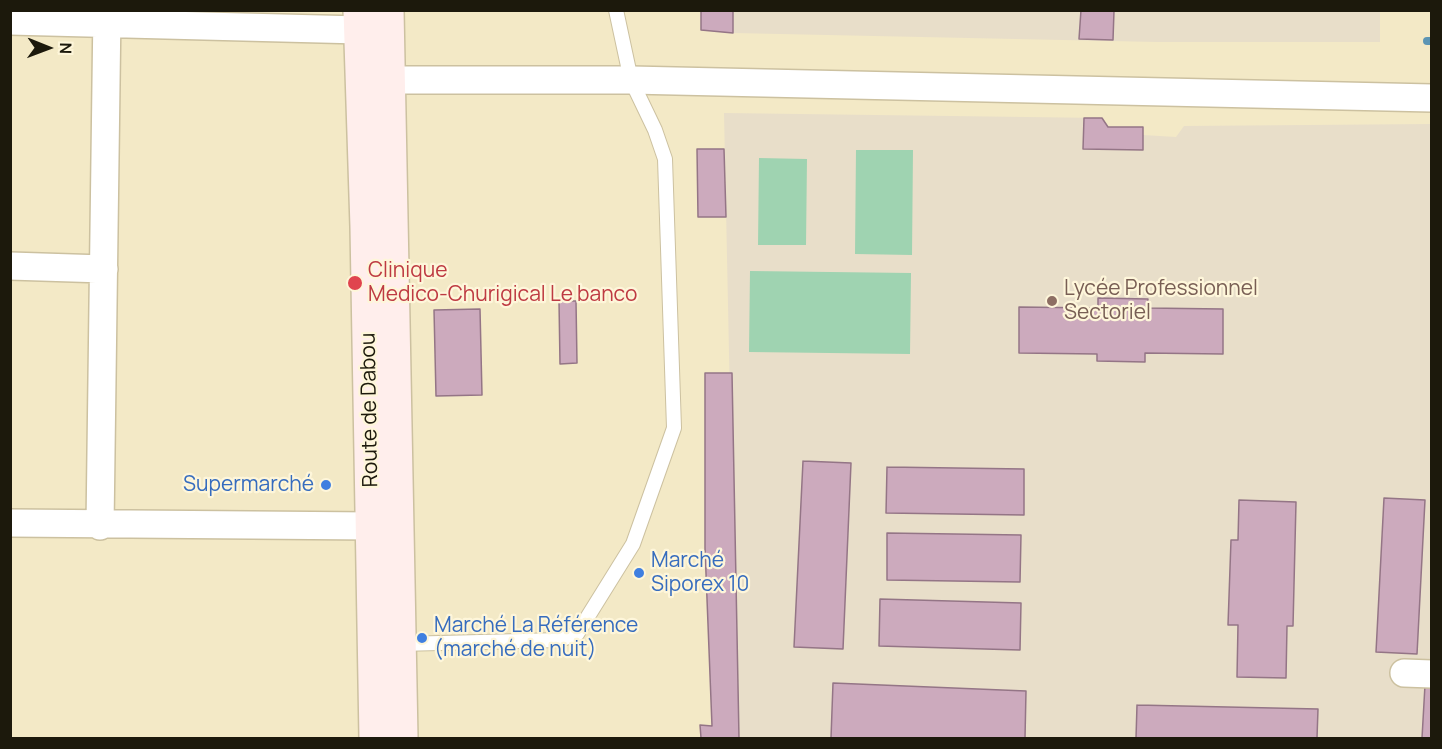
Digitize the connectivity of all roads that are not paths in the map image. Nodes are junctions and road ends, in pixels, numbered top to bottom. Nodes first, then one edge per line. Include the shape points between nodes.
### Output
1 (387, 10) edge
2 (616, 10) edge
3 (107, 17) edge
4 (360, 20) edge
5 (10, 21) edge
6 (388, 80) junction
7 (631, 80) junction
8 (1431, 98) edge
9 (10, 266) edge
10 (104, 269) junction
11 (10, 523) edge
12 (100, 526) junction
13 (372, 526) junction
14 (400, 644) junction
15 (1404, 673) dead end
16 (1431, 674) edge
17 (376, 738) edge
18 (401, 738) edge

1 - 6 street, Route de Dabou
2 - 7 lane
3 - 4 street
3 - 5 street
3 - 10 street
4 - 13 street, Route de Dabou
6 - 7 street
6 - 14 street, Route de Dabou
7 - 8 street
7 - 14 lane via 655,130 668,178 674,414 674,428 633,544 577,634 560,640
9 - 10 street
10 - 12 street
11 - 12 street
12 - 13 street
13 - 17 street, Route de Dabou
14 - 18 street, Route de Dabou
15 - 16 street

